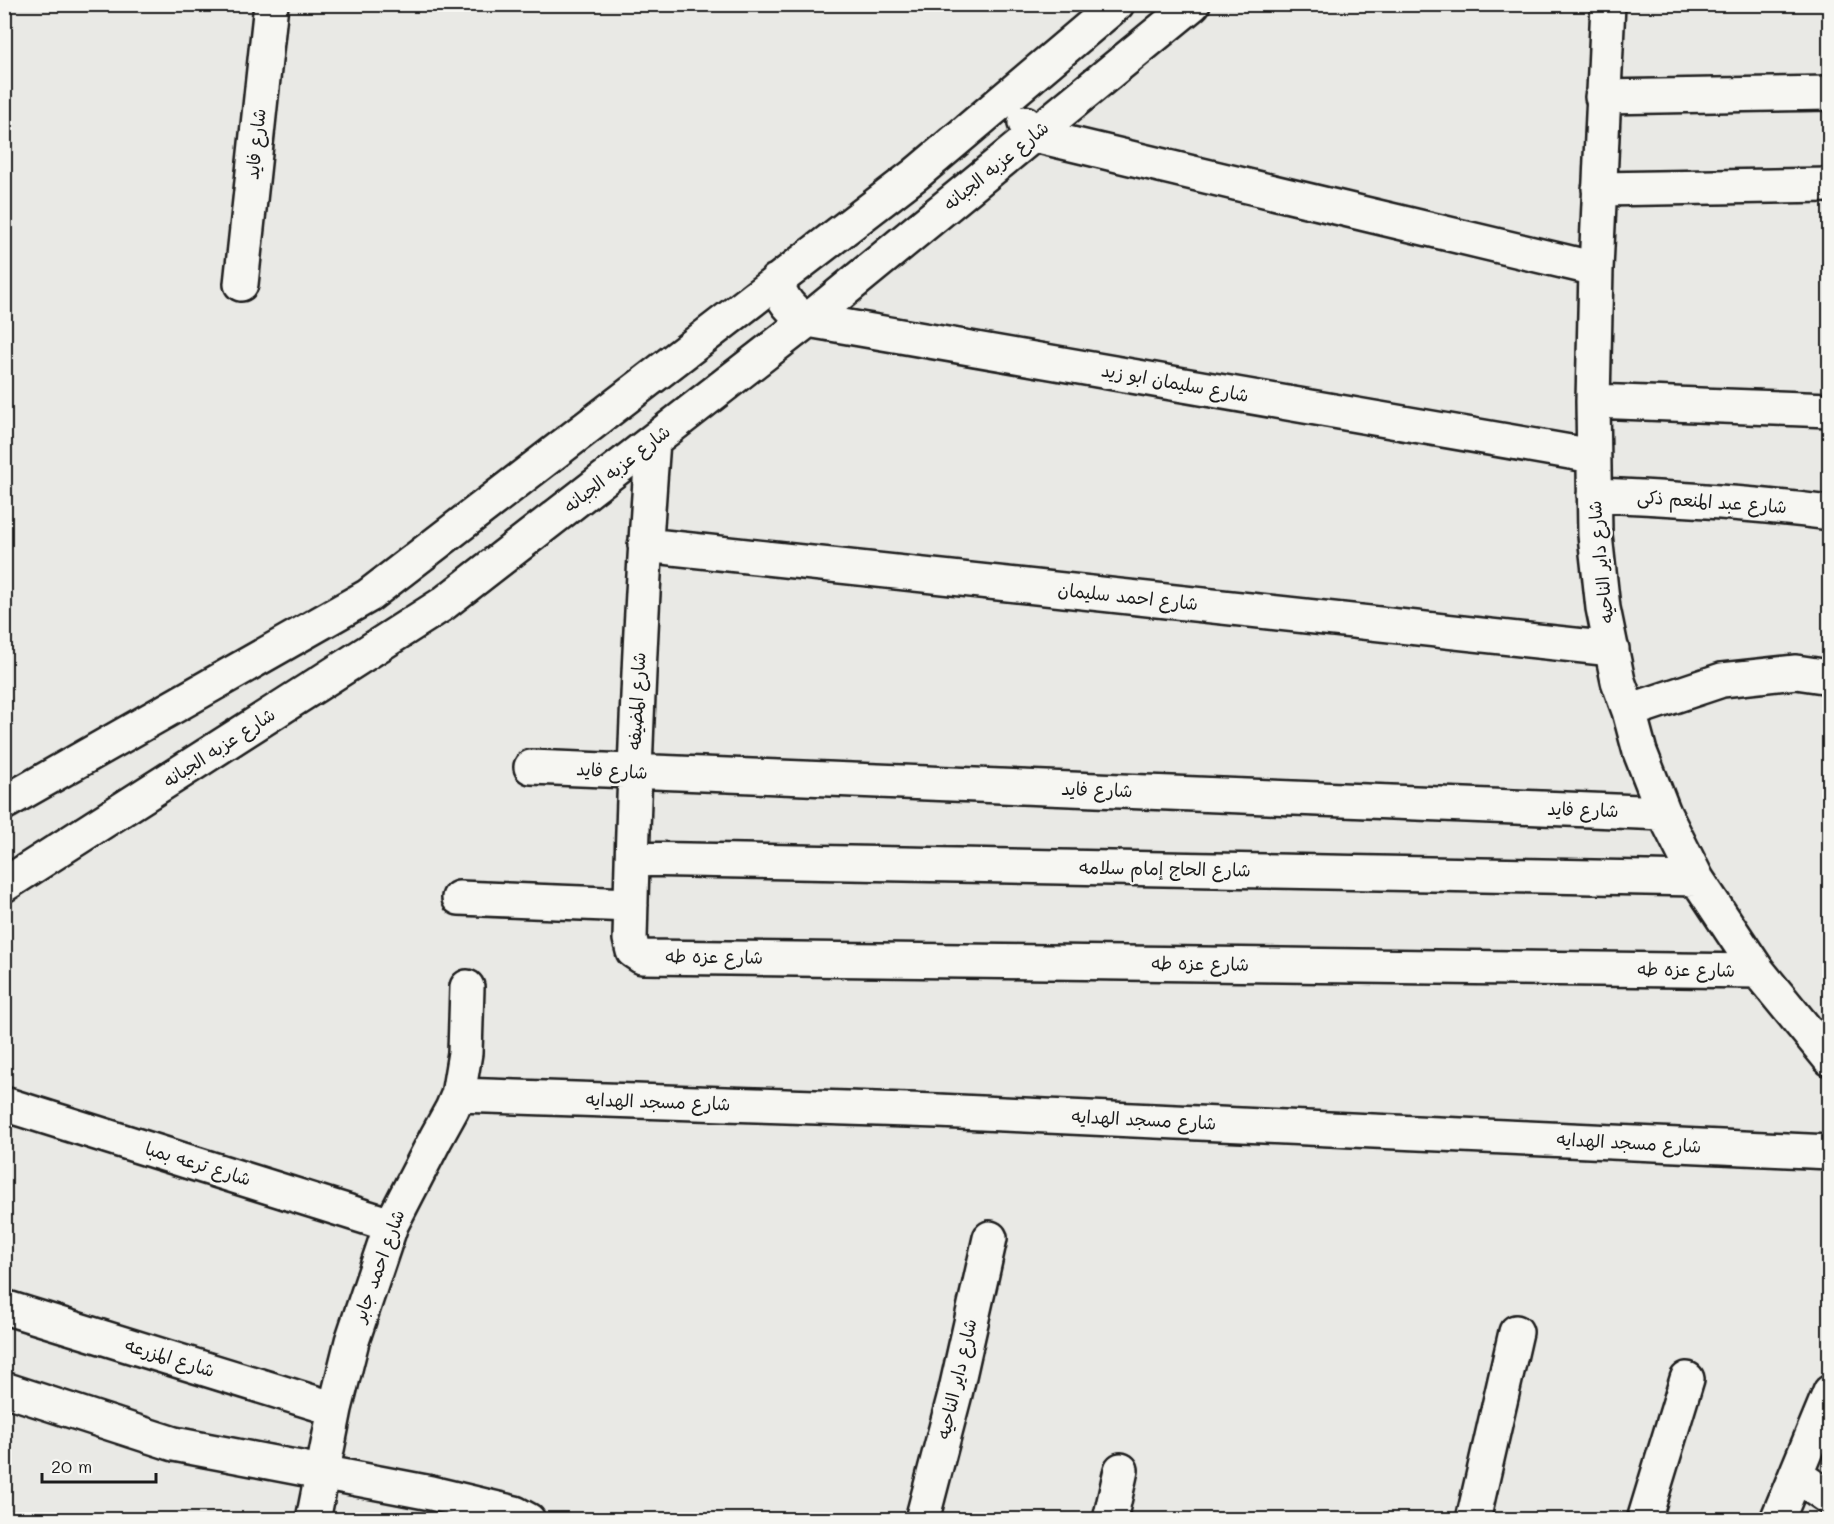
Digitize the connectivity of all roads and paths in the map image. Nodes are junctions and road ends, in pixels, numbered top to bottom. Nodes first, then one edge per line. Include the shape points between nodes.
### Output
1 (271, 4) edge
2 (1117, 4) edge
3 (1193, 4) edge
4 (1608, 4) edge
5 (1830, 93) edge
6 (1602, 97) junction
7 (1005, 98) junction
8 (1034, 135) junction
9 (1830, 185) edge
10 (1599, 189) junction
11 (1596, 268) junction
12 (776, 281) junction
13 (241, 284) dead end
14 (808, 320) junction
15 (1593, 401) junction
16 (1830, 410) edge
17 (653, 441) junction
18 (1593, 456) junction
19 (1594, 495) junction
20 (1830, 513) edge
21 (645, 545) junction
22 (412, 562) junction
23 (443, 604) junction
24 (1612, 649) junction
25 (1830, 677) edge
26 (1629, 711) junction
27 (531, 766) dead end
28 (634, 772) junction
29 (4, 803) edge
30 (1664, 813) junction
31 (633, 859) junction
32 (1696, 879) junction
33 (4, 885) edge
34 (459, 898) dead end
35 (631, 904) junction
36 (642, 957) joint
37 (1758, 971) junction
38 (467, 987) dead end
39 (1830, 1059) edge
40 (458, 1095) junction
41 (4, 1104) edge
42 (1830, 1152) edge
43 (392, 1225) junction
44 (990, 1238) dead end
45 (4, 1307) edge
46 (1516, 1332) dead end
47 (1687, 1380) dead end
48 (4, 1389) edge
49 (1830, 1392) edge
50 (335, 1409) junction
51 (1121, 1470) dead end
52 (323, 1472) junction
53 (1796, 1475) junction
54 (1830, 1498) edge
55 (313, 1520) edge
56 (528, 1520) edge
57 (922, 1520) edge
58 (1110, 1520) edge
59 (1473, 1520) edge
60 (1644, 1520) edge
61 (1778, 1520) edge

1 - 13 street, شارع فايد
2 - 7 street
3 - 8 street, شارع عزبه الجبانه
4 - 6 street, شارع داير الناحيه
5 - 6 street
6 - 10 street, شارع داير الناحيه
7 - 8 street
7 - 12 street via 916,174
8 - 11 street
8 - 14 street, شارع عزبه الجبانه
9 - 10 street
10 - 11 street, شارع داير الناحيه
11 - 15 street, شارع داير الناحيه
12 - 14 street, شارع سليمان ابو زيد via 785,302
12 - 22 street
14 - 17 street, شارع عزبه الجبانه
14 - 18 street, شارع سليمان ابو زيد
15 - 16 street
15 - 18 street, شارع داير الناحيه
17 - 21 street, شارع المضيفه
17 - 23 street, شارع عزبه الجبانه
18 - 19 street, شارع داير الناحيه
19 - 20 street, شارع عبد المنعم ذكى
19 - 24 street, شارع داير الناحيه via 1603,608
21 - 24 street, شارع احمد سليمان
21 - 28 street, شارع المضيفه
22 - 23 street
22 - 29 street via 368,596
23 - 33 street, شارع عزبه الجبانه
24 - 26 street, شارع داير الناحيه
25 - 26 street via 1796,672 1722,680
26 - 30 street, شارع داير الناحيه
27 - 28 street, شارع فايد
28 - 30 street, شارع فايد
28 - 31 street, شارع المضيفه
30 - 32 street, شارع داير الناحيه
31 - 32 street, شارع الحاج إمام سلامه
31 - 35 street, شارع المضيفه
32 - 37 street, شارع داير الناحيه
34 - 35 street
35 - 36 street, شارع المضيفه via 630,939 633,951
36 - 37 street, شارع عزه طه
37 - 39 street, شارع داير الناحيه
38 - 40 street, شارع احمد جابر via 465,1053
40 - 42 street, شارع مسجد الهدايه via 950,1112
40 - 43 street, شارع احمد جابر
41 - 43 street, شارع ترعه بمبا
43 - 50 street, شارع احمد جابر via 352,1341
44 - 57 street, شارع داير الناحيه
45 - 50 street, شارع المزرعه
46 - 59 street
47 - 60 street
48 - 52 street via 174,1444
49 - 53 street
50 - 52 street, شارع احمد جابر
51 - 58 street
52 - 55 street, شارع احمد جابر
52 - 56 street via 515,1513
53 - 54 street
53 - 61 street

